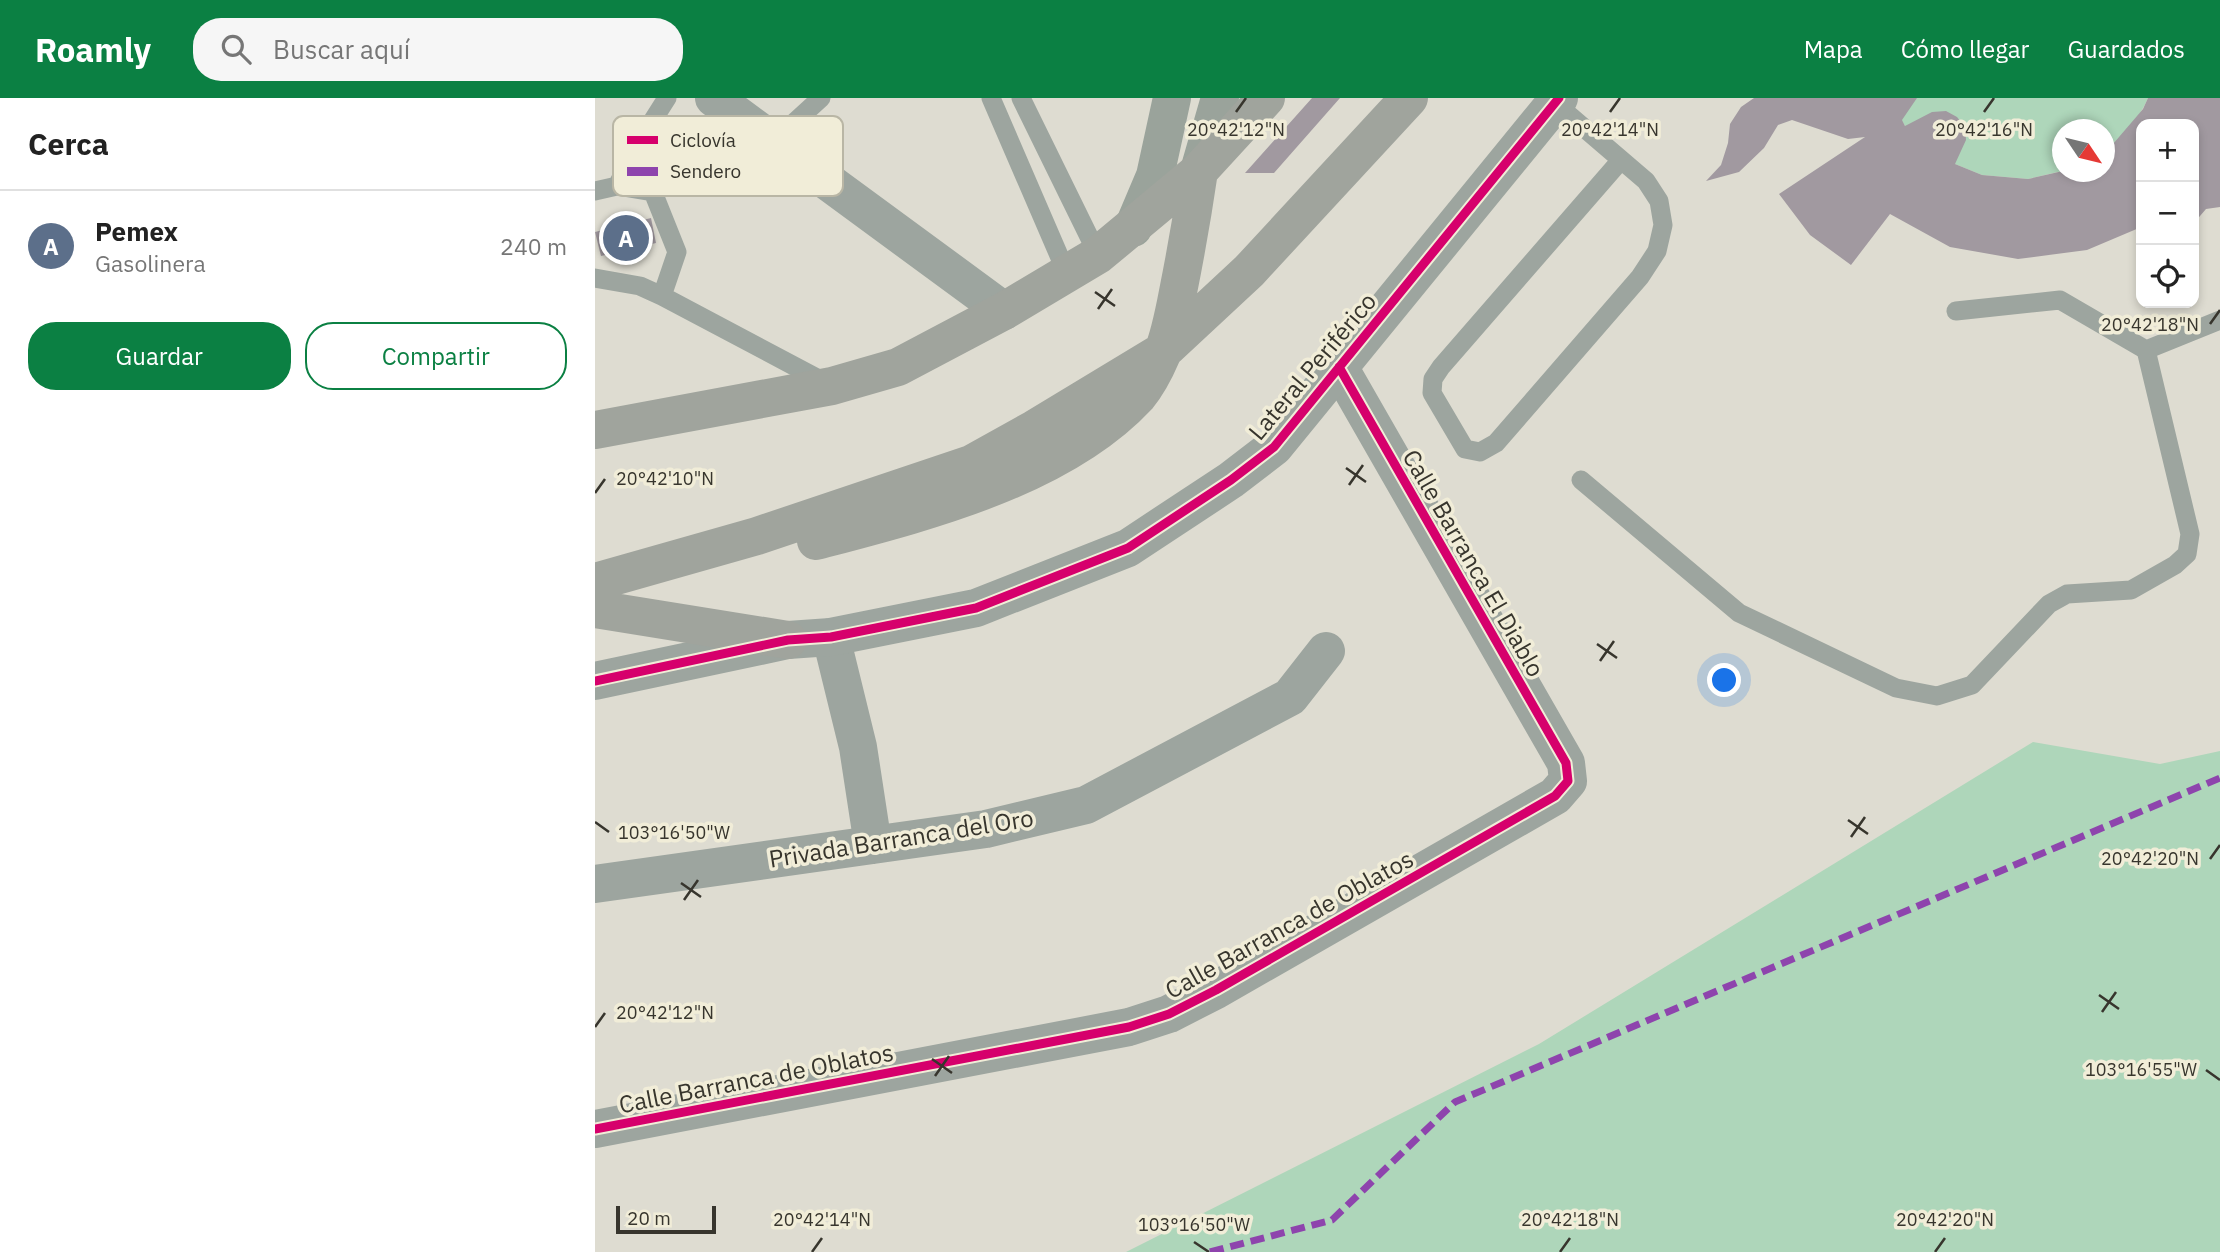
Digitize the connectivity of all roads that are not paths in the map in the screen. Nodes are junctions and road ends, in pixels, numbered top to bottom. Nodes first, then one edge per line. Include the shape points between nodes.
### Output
1 (667, 98) edge
2 (714, 98) edge
3 (821, 98) edge
4 (991, 98) edge
5 (1021, 98) edge
6 (1172, 98) edge
7 (1220, 98) edge
8 (1266, 98) edge
9 (1409, 98) edge
10 (1557, 100) edge
11 (656, 116) edge
12 (739, 116) edge
13 (801, 116) edge
14 (1621, 160) junction
15 (1199, 171) junction
16 (613, 187) edge
17 (595, 191) edge
18 (843, 192) edge
19 (655, 196) edge
20 (1133, 228) junction
21 (1083, 265) junction
22 (595, 278) edge
23 (663, 296) junction
24 (1004, 311) junction
25 (1956, 311) dead end
26 (2220, 320) edge
27 (2146, 350) junction
28 (1163, 352) junction
29 (1339, 367) junction
30 (832, 386) junction
31 (595, 430) edge
32 (1581, 480) dead end
33 (595, 582) edge
34 (595, 592) edge
35 (595, 609) edge
36 (831, 637) junction
37 (788, 640) junction
38 (1326, 652) dead end
39 (595, 681) edge
40 (1568, 781) joint
41 (873, 845) junction
42 (595, 884) edge
43 (595, 1129) edge

1 - 11 lane
2 - 12 street
3 - 13 lane
4 - 21 lane
5 - 21 lane
6 - 20 main road via 1155,176
7 - 15 main road
8 - 15 highway
9 - 28 highway via 1249,271
10 - 14 lane
10 - 29 street, Lateral Periférico
14 - 14 lane via 1646,181 1659,201 1663,225 1657,251 1640,277 1496,443 1480,452 1465,449 1432,393 1433,379
15 - 20 highway
15 - 28 highway
16 - 17 lane
18 - 24 street
19 - 23 lane via 677,252
20 - 21 highway
21 - 24 highway
22 - 23 lane via 640,286
23 - 30 lane
24 - 30 highway via 898,367
25 - 27 lane via 2060,300
26 - 27 lane
27 - 32 lane via 2190,534 2187,554 2131,590 2067,594 2049,604 1972,685 1937,696 1896,688 1739,613
28 - 33 highway via 971,464 757,536
28 - 34 highway via 1139,394 1104,427 1006,481 913,515 657,582
29 - 36 street, Lateral Periférico via 1274,447 1128,548 976,608
29 - 40 street, Calle Barranca El Diablo via 1566,763
30 - 31 highway
35 - 37 highway
36 - 37 street, Lateral Periférico
36 - 41 street via 857,747
37 - 39 street, Lateral Periférico
38 - 41 street, Privada Barranca del Oro via 1290,697 1086,805 986,829
40 - 43 street, Calle Barranca de Oblatos via 1555,796 1169,1014 1129,1027
41 - 42 street, Privada Barranca del Oro

